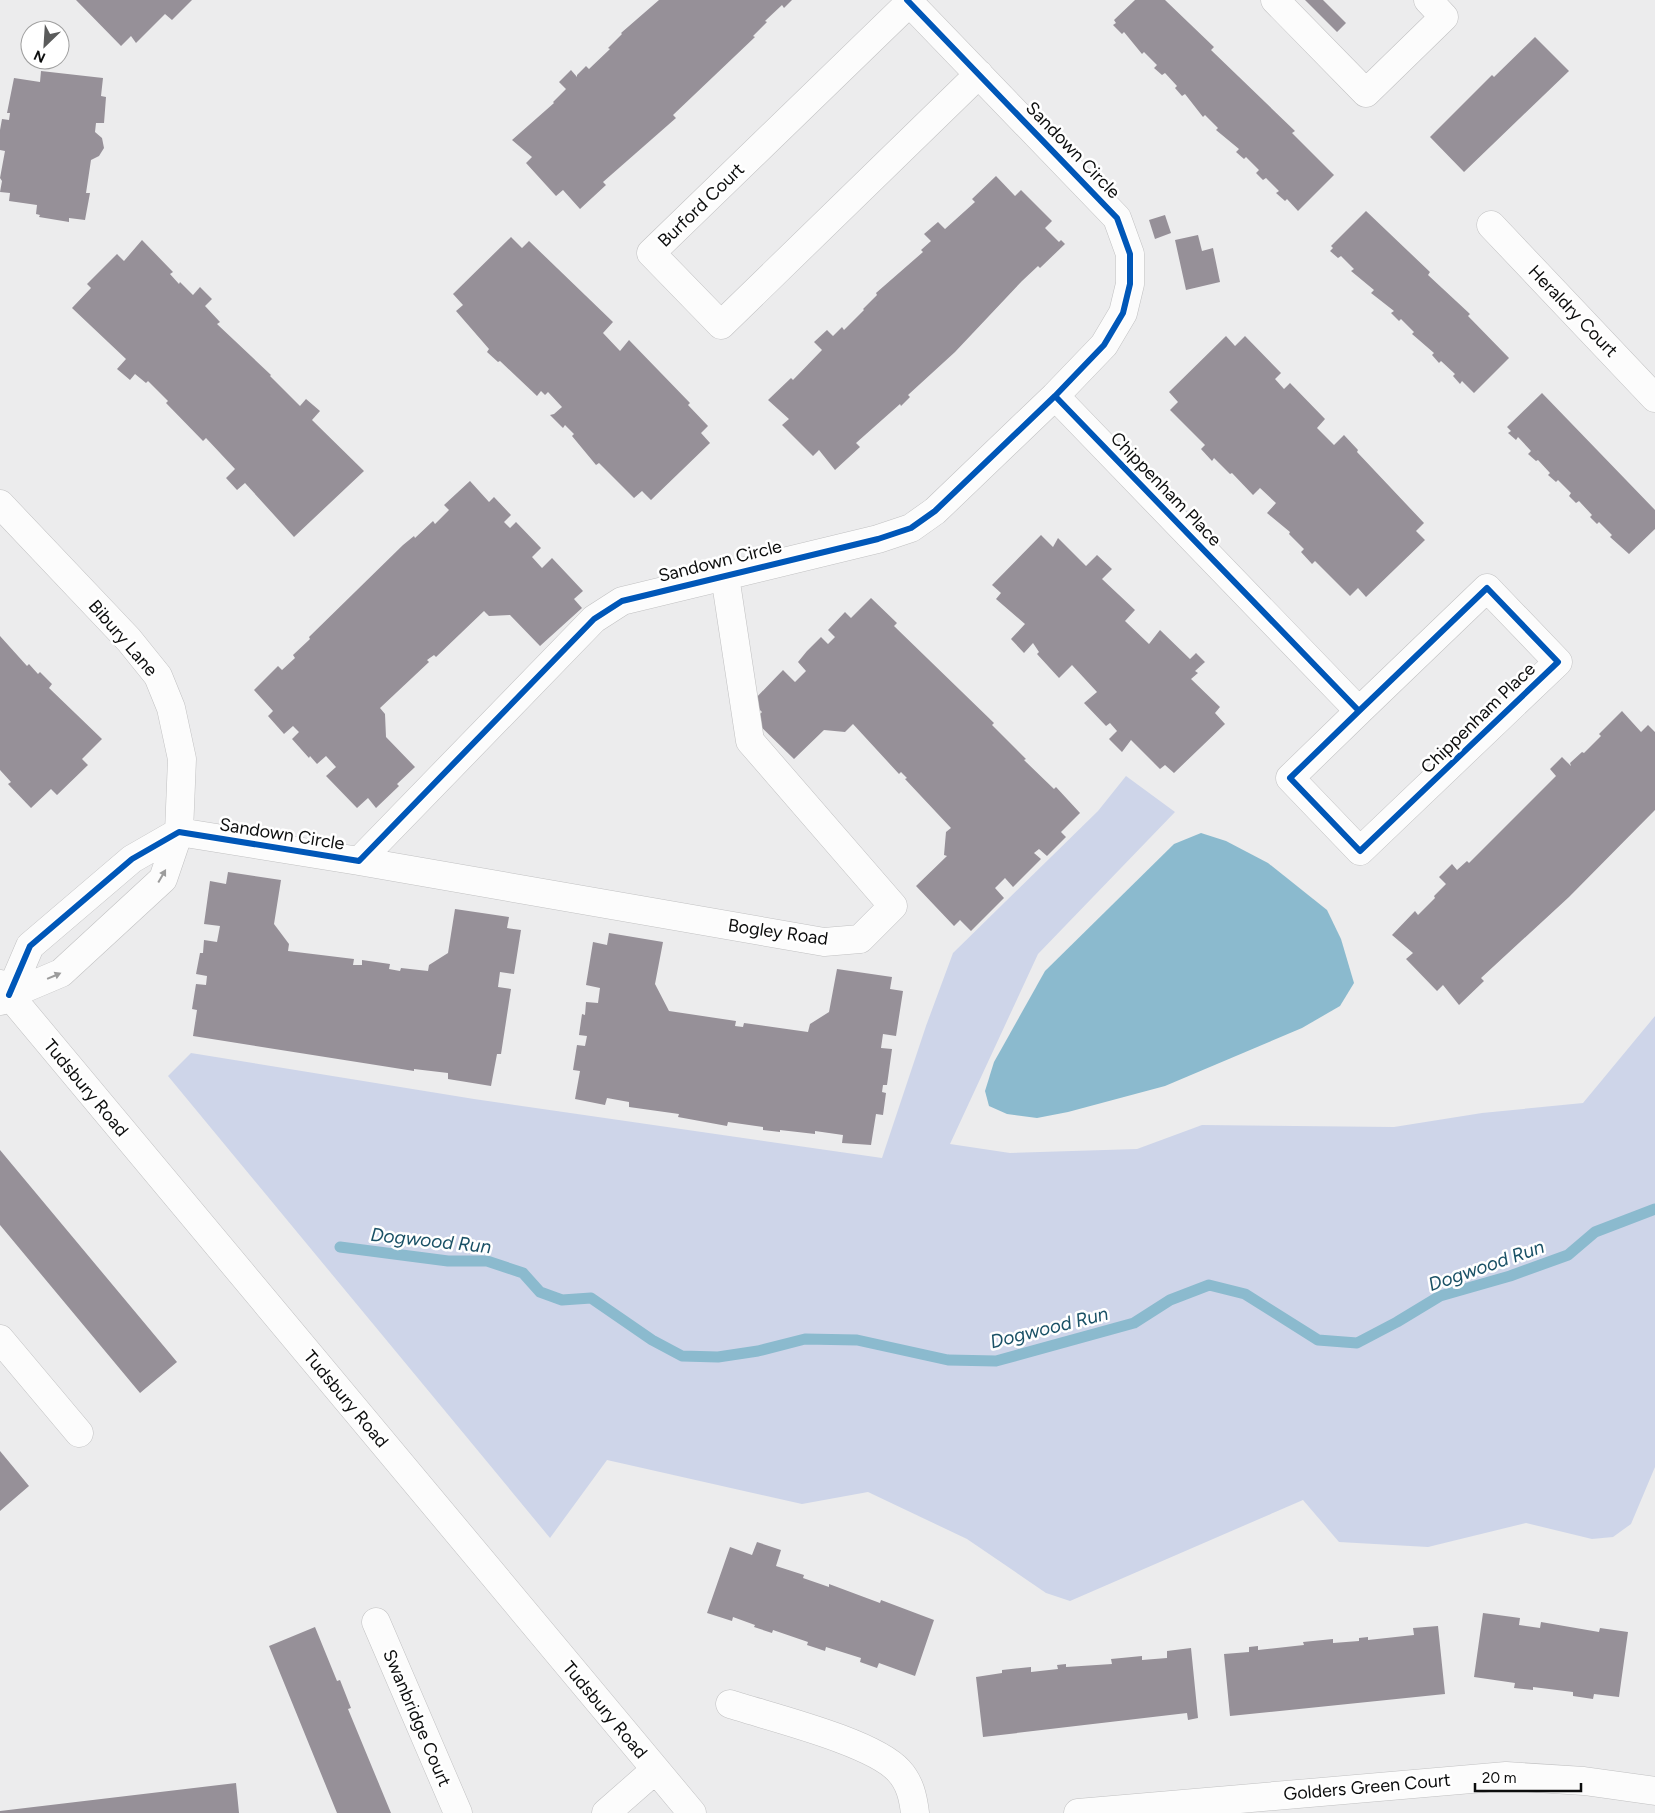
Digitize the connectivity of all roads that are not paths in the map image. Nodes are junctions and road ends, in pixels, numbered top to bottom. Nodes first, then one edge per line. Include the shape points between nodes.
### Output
1 (1275, 0) edge
2 (1428, 0) edge
3 (908, 1) edge
4 (979, 74) junction
5 (1491, 225) dead end
6 (1055, 396) junction
7 (1655, 398) edge
8 (0, 504) edge
9 (725, 576) junction
10 (1359, 711) junction
11 (179, 832) junction
12 (359, 861) junction
13 (89, 896) junction
14 (114, 924) junction
15 (3, 994) edge
16 (0, 1339) edge
17 (78, 1433) dead end
18 (376, 1622) dead end
19 (730, 1704) dead end
20 (655, 1770) junction
21 (1655, 1791) edge
22 (1210, 1807) edge
23 (458, 1813) edge
24 (606, 1813) edge
25 (692, 1813) edge
26 (915, 1813) edge
27 (1078, 1813) edge

1 - 2 street via 1366,93 1444,17
3 - 4 street, Sandown Circle
3 - 4 street, Burford Court via 651,253 721,325
4 - 6 street, Sandown Circle via 1117,218 1130,254 1130,284 1123,313 1104,345
5 - 7 street, Heraldry Court
6 - 9 street, Sandown Circle via 935,511 911,528
6 - 10 street, Chippenham Place
8 - 11 street, Bibury Lane via 129,640 158,676 171,708 182,760
9 - 12 street, Sandown Circle via 622,600 594,619
9 - 12 street, Bogley Road via 750,741 893,906 860,939 824,942
10 - 10 street, Chippenham Place via 1290,778 1360,851 1558,662 1487,588
11 - 12 street, Sandown Circle
11 - 13 street via 132,860
14 -> 11 street via 163,879
13 - 14 street
13 - 15 street via 30,946
15 -> 14 street via 61,973
15 - 20 street, Tudsbury Road
16 - 17 street
18 - 23 street, Swanbridge Court
19 - 26 street via 855,1744 879,1755 899,1771 913,1793
20 - 24 street
20 - 25 street, Tudsbury Road
21 - 22 street, Golders Green Court via 1584,1781 1506,1776
22 - 27 street, Golders Green Court

